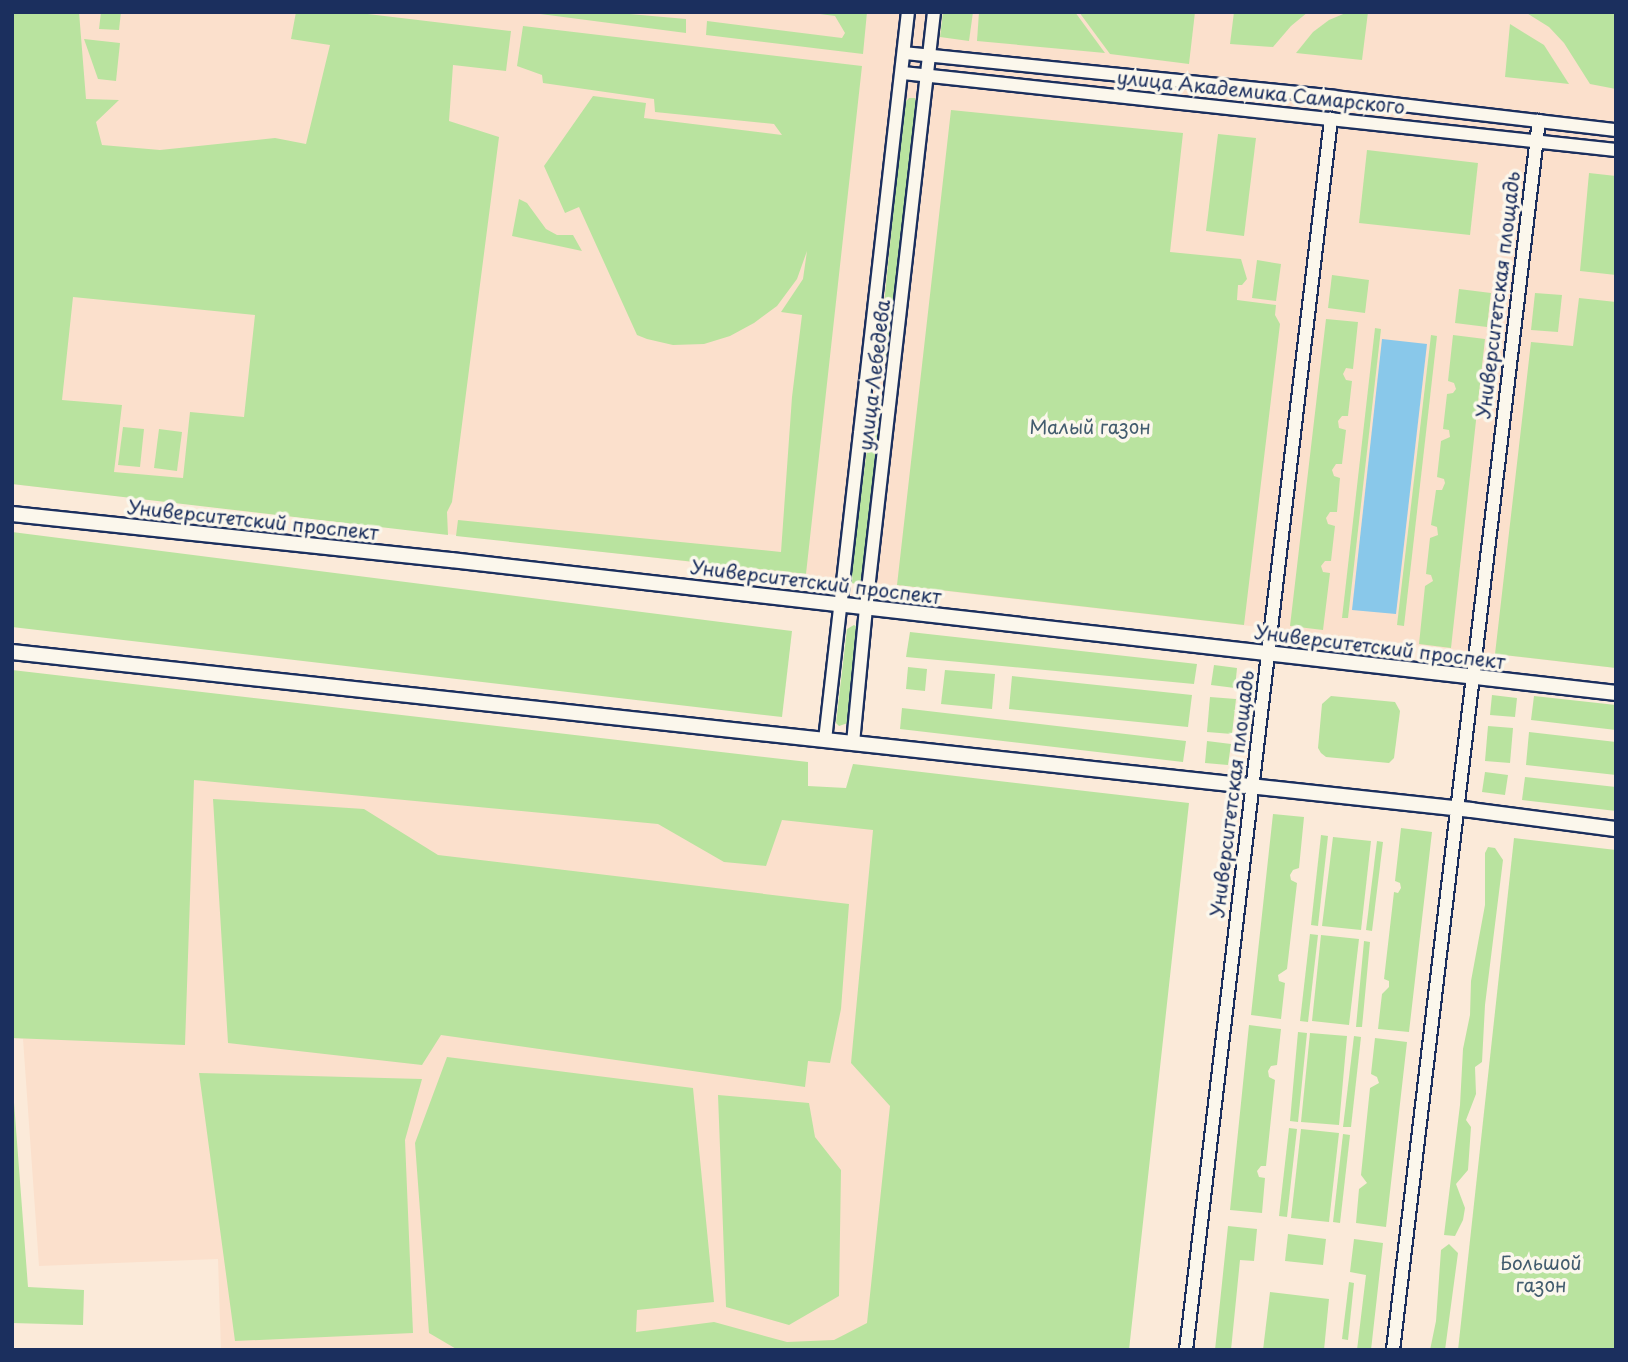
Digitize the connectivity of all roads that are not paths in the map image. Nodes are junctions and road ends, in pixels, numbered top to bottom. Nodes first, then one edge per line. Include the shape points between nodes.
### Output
1 (908, 12) edge
2 (934, 12) edge
3 (904, 53) junction
4 (930, 55) junction
5 (903, 73) junction
6 (928, 75) junction
7 (1331, 119) junction
8 (1539, 121) junction
9 (1616, 130) edge
10 (1536, 141) junction
11 (1616, 150) edge
12 (868, 384) junction
13 (892, 388) junction
14 (12, 513) edge
15 (841, 604) junction
16 (866, 607) junction
17 (12, 652) edge
18 (1269, 653) junction
19 (1472, 677) junction
20 (1616, 693) edge
21 (825, 740) junction
22 (853, 743) junction
23 (1253, 787) junction
24 (1457, 809) junction
25 (1616, 829) edge
26 (1186, 1350) edge
27 (1393, 1350) edge

1 - 3 street, улица Лебедева
2 - 4 street, улица Лебедева
3 - 4 street, улица Академика Самарского
3 - 5 street, улица Лебедева
4 - 6 street, улица Лебедева
4 - 8 street, улица Академика Самарского
5 - 6 street, улица Академика Самарского
5 - 12 street, улица Лебедева
6 - 7 street, улица Академика Самарского
6 - 13 street, улица Лебедева
7 - 10 street, улица Академика Самарского
7 - 18 street, Университетская площадь
8 - 9 street, улица Академика Самарского
8 - 10 street, Университетская площадь
10 - 11 street, улица Академика Самарского
10 - 19 street, Университетская площадь
12 - 13 street via 882,377
12 - 15 street, улица Лебедева
13 - 16 street, улица Лебедева
14 - 15 main road, Университетский проспект
15 - 16 main road, Университетский проспект
15 - 21 street, улица Лебедева
16 - 18 main road, Университетский проспект
16 - 22 street, улица Лебедева
17 - 21 main road
18 - 19 main road, Университетский проспект
18 - 23 street, Университетская площадь
19 - 20 main road, Университетский проспект
19 - 24 street, Университетская площадь
21 - 22 main road
22 - 23 main road
23 - 24 main road
23 - 26 street, Университетская площадь
24 - 25 main road
24 - 27 street, Университетская площадь

